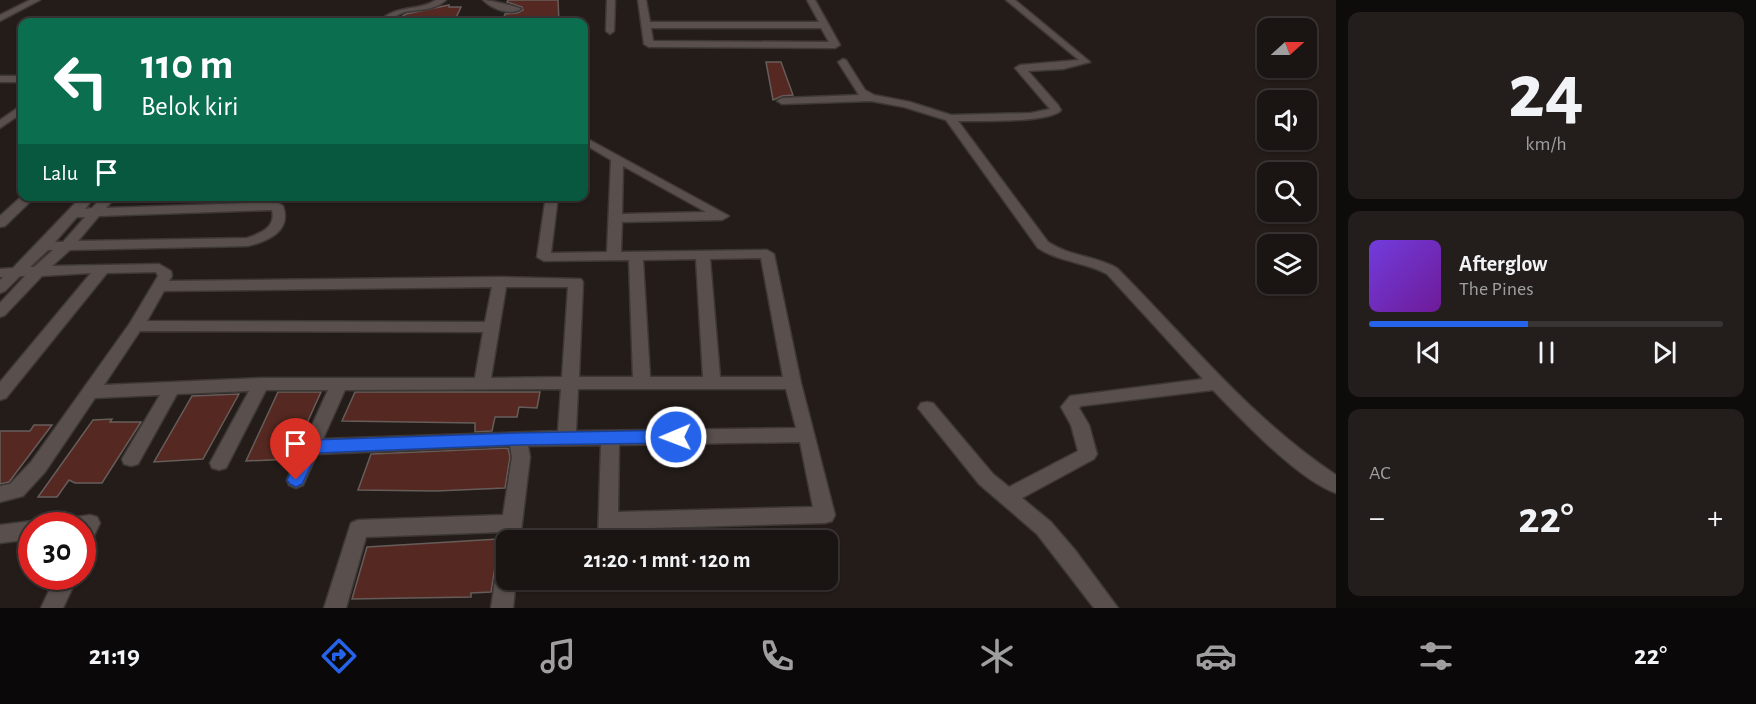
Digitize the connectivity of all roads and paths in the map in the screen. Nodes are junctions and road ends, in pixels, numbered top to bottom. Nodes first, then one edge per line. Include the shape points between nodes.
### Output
1 (36, 0) edge
2 (442, 0) edge
3 (487, 0) edge
4 (611, 0) edge
5 (642, 0) edge
6 (811, 0) edge
7 (1010, 0) edge
8 (518, 9) dead end
9 (0, 18) edge
10 (385, 18) edge
11 (646, 25) junction
12 (824, 25) junction
13 (610, 31) dead end
14 (843, 62) dead end
15 (0, 79) edge
16 (18, 79) edge
17 (871, 98) junction
18 (782, 101) dead end
19 (18, 111) edge
20 (950, 118) junction
21 (0, 125) edge
22 (588, 142) edge
23 (617, 158) junction
24 (24, 201) edge
25 (85, 201) edge
26 (106, 201) edge
27 (551, 201) edge
28 (96, 212) junction
29 (74, 213) junction
30 (615, 218) junction
31 (0, 223) edge
32 (44, 246) junction
33 (66, 246) junction
34 (703, 254) junction
35 (636, 255) junction
36 (614, 256) junction
37 (577, 257) junction
38 (103, 268) junction
39 (37, 272) junction
40 (7, 273) edge
41 (500, 281) junction
42 (576, 282) junction
43 (162, 285) junction
44 (0, 288) edge
45 (0, 312) edge
46 (136, 326) junction
47 (492, 327) junction
48 (483, 383) junction
49 (712, 383) junction
50 (793, 383) junction
51 (1217, 383) junction
52 (261, 384) junction
53 (339, 384) junction
54 (571, 384) junction
55 (642, 384) junction
56 (171, 390) junction
57 (90, 392) junction
58 (0, 394) edge
59 (927, 408) dead end
60 (807, 435) junction
61 (567, 438) junction
62 (610, 438) junction
63 (517, 439) junction
64 (312, 447) junction
65 (131, 459) dead end
66 (219, 463) dead end
67 (296, 480) dead end
68 (1336, 485) edge
69 (1007, 497) junction
70 (2, 498) edge
71 (511, 530) edge
72 (608, 530) edge
73 (18, 532) edge
74 (496, 532) edge
75 (0, 534) edge
76 (60, 590) edge
77 (504, 590) edge
78 (52, 608) edge
79 (334, 608) edge
80 (502, 608) edge
81 (1107, 608) edge

1 - 9 street
2 - 10 street via 398,6
3 - 8 street via 496,7
4 - 13 street
5 - 11 street
6 - 12 street
7 - 20 street via 1084,62 1020,68 1054,107 1054,112
11 - 12 street
11 - 12 street via 649,44 835,45
14 - 17 street via 861,92
15 - 16 street
17 - 18 street
17 - 20 street
19 - 21 street
20 - 51 street via 1043,245 1057,254 1090,260 1112,271
22 - 23 street
23 - 30 street
23 - 30 street via 722,216
24 - 31 street
25 - 29 street
26 - 28 street
27 - 37 street via 544,257
28 - 29 street
28 - 33 street
28 - 33 street via 277,206 280,217 275,230 248,242
29 - 32 street
30 - 36 street
32 - 33 street
32 - 40 street
33 - 39 street
34 - 35 street
34 - 49 street
34 - 50 street via 767,254
35 - 36 street
35 - 55 street
36 - 37 street
37 - 42 street
38 - 39 street
38 - 43 street via 159,268 165,276
38 - 58 street
39 - 40 street
39 - 45 street
40 - 44 street
41 - 42 street
41 - 43 street
41 - 47 street
42 - 54 street
43 - 46 street
46 - 47 street
46 - 57 street
47 - 48 street
48 - 53 street
48 - 54 street
49 - 50 street
49 - 55 street
50 - 60 street
51 - 68 street via 1292,455
51 - 69 street via 1076,400 1070,407 1088,454
52 - 53 street
52 - 56 street
52 - 66 street
53 - 64 street
54 - 55 street
54 - 61 street
56 - 57 street
56 - 65 street
57 - 70 street via 38,467 22,485
59 - 69 street via 986,479
60 - 62 street
60 - 72 street via 825,515
61 - 62 street
61 - 63 street
62 - 72 street
63 - 64 street
63 - 71 street via 521,457
64 - 67 street
69 - 81 street via 1044,528
73 - 75 street
74 - 79 street via 358,529
76 - 78 street
77 - 80 street

